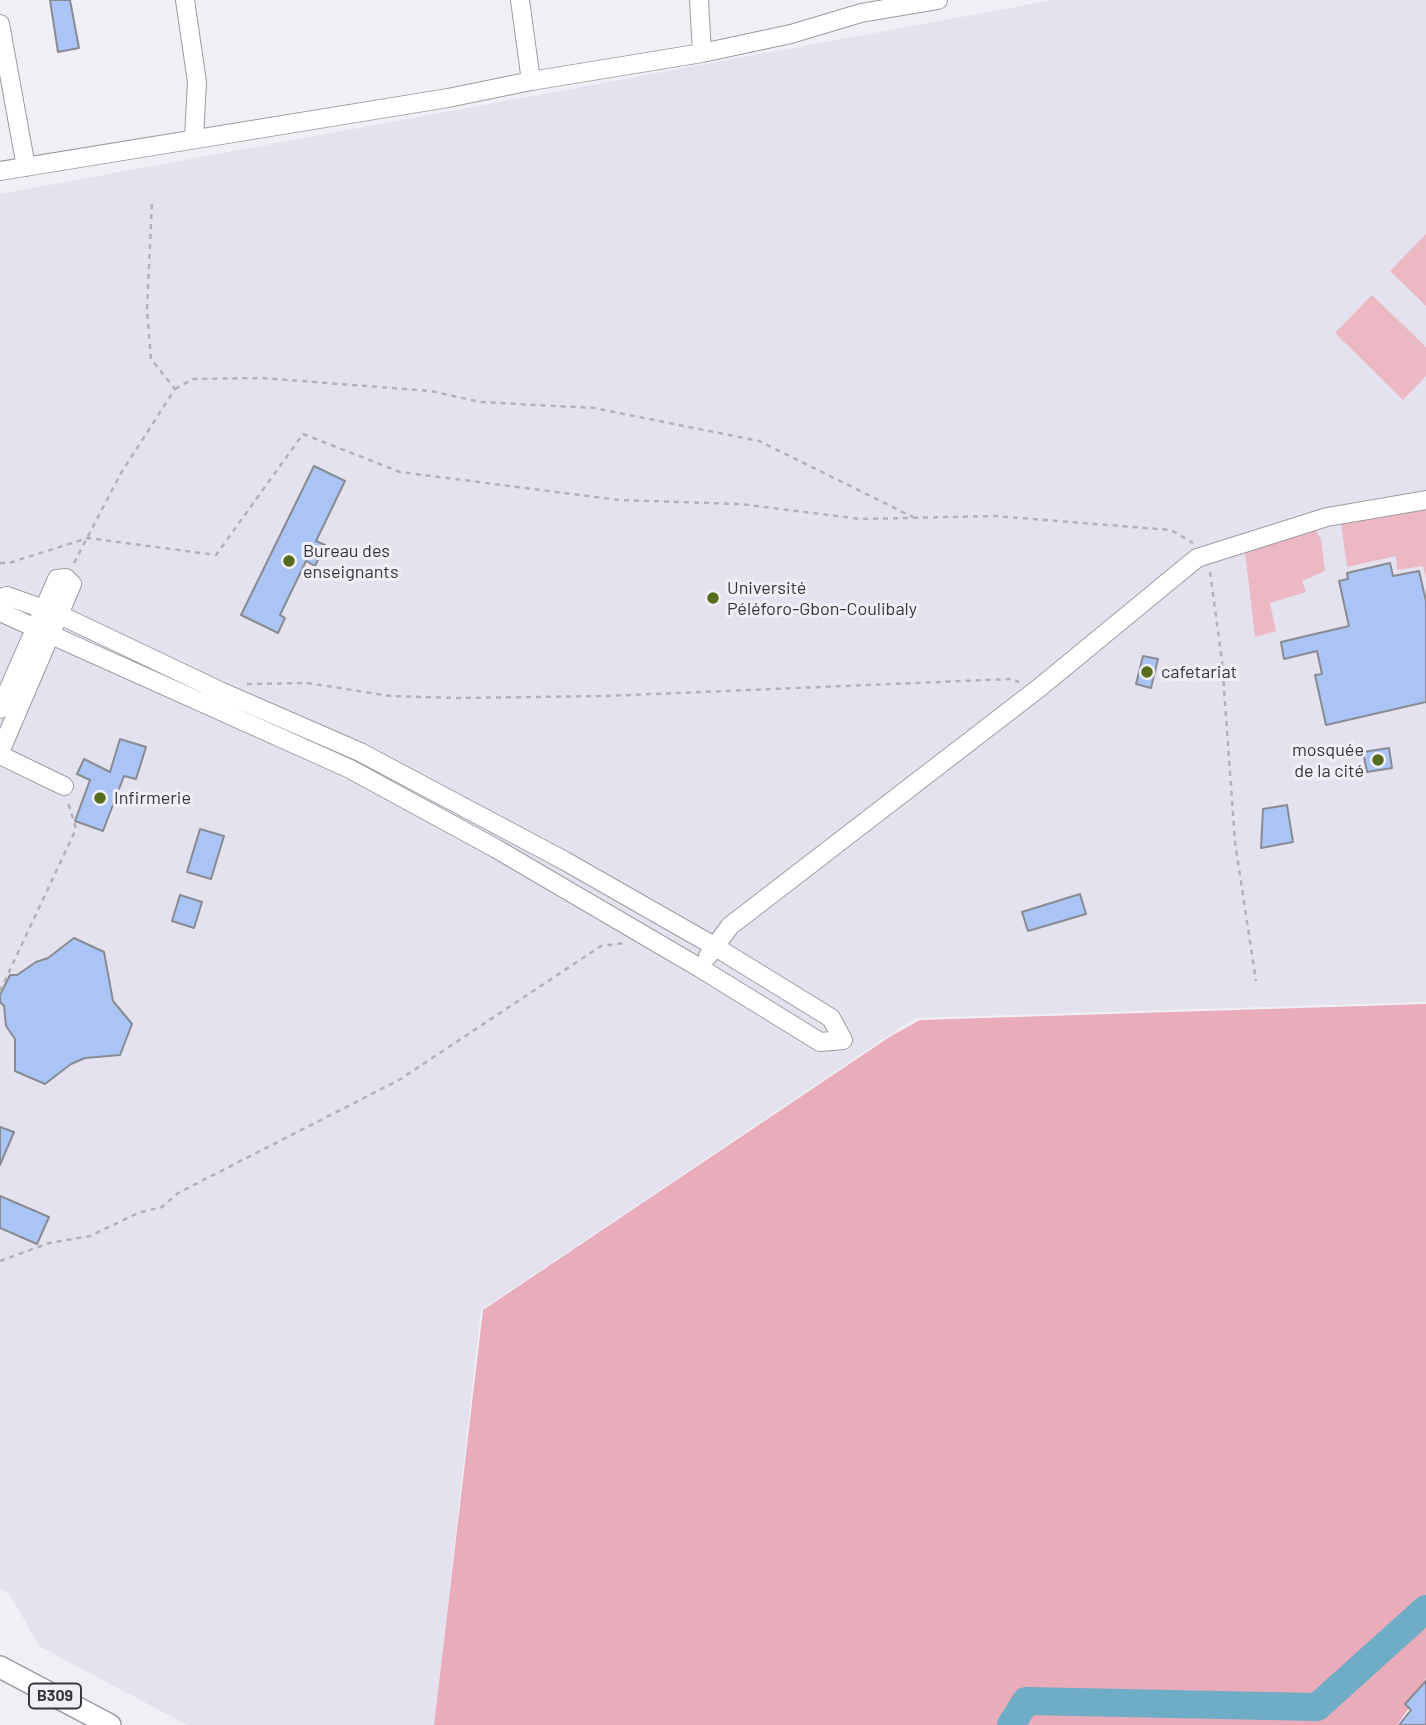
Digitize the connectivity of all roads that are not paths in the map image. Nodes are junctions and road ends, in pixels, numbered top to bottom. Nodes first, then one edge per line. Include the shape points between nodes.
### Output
1 (185, 0) edge
2 (520, 0) edge
3 (699, 0) edge
4 (938, 0) edge
5 (0, 24) edge
6 (702, 53) junction
7 (531, 80) junction
8 (194, 138) junction
9 (26, 167) junction
10 (0, 171) edge
11 (1426, 500) edge
12 (66, 578) road end
13 (0, 598) edge
14 (0, 612) edge
15 (51, 612) junction
16 (44, 631) junction
17 (0, 709) edge
18 (360, 752) junction
19 (0, 754) edge
20 (351, 769) junction
21 (64, 786) road end
22 (714, 946) junction
23 (700, 968) junction
24 (0, 1667) edge
25 (110, 1725) edge

1 - 8 street via 197,82
2 - 7 street
3 - 6 street
4 - 6 street via 861,13
5 - 9 street
6 - 7 street
7 - 8 street via 448,98
8 - 9 street
9 - 10 street
11 - 22 street via 1328,517 1197,558 1039,688 730,926
12 - 15 street via 72,584
13 - 15 street via 7,596
14 - 16 street
15 - 16 street
15 - 18 street
16 - 17 street
16 - 19 street
16 - 20 street
18 - 20 street
18 - 22 street
19 - 21 street
20 - 23 street
22 - 23 street
22 - 23 street via 831,1018 843,1040 820,1042
24 - 25 main road, B309

